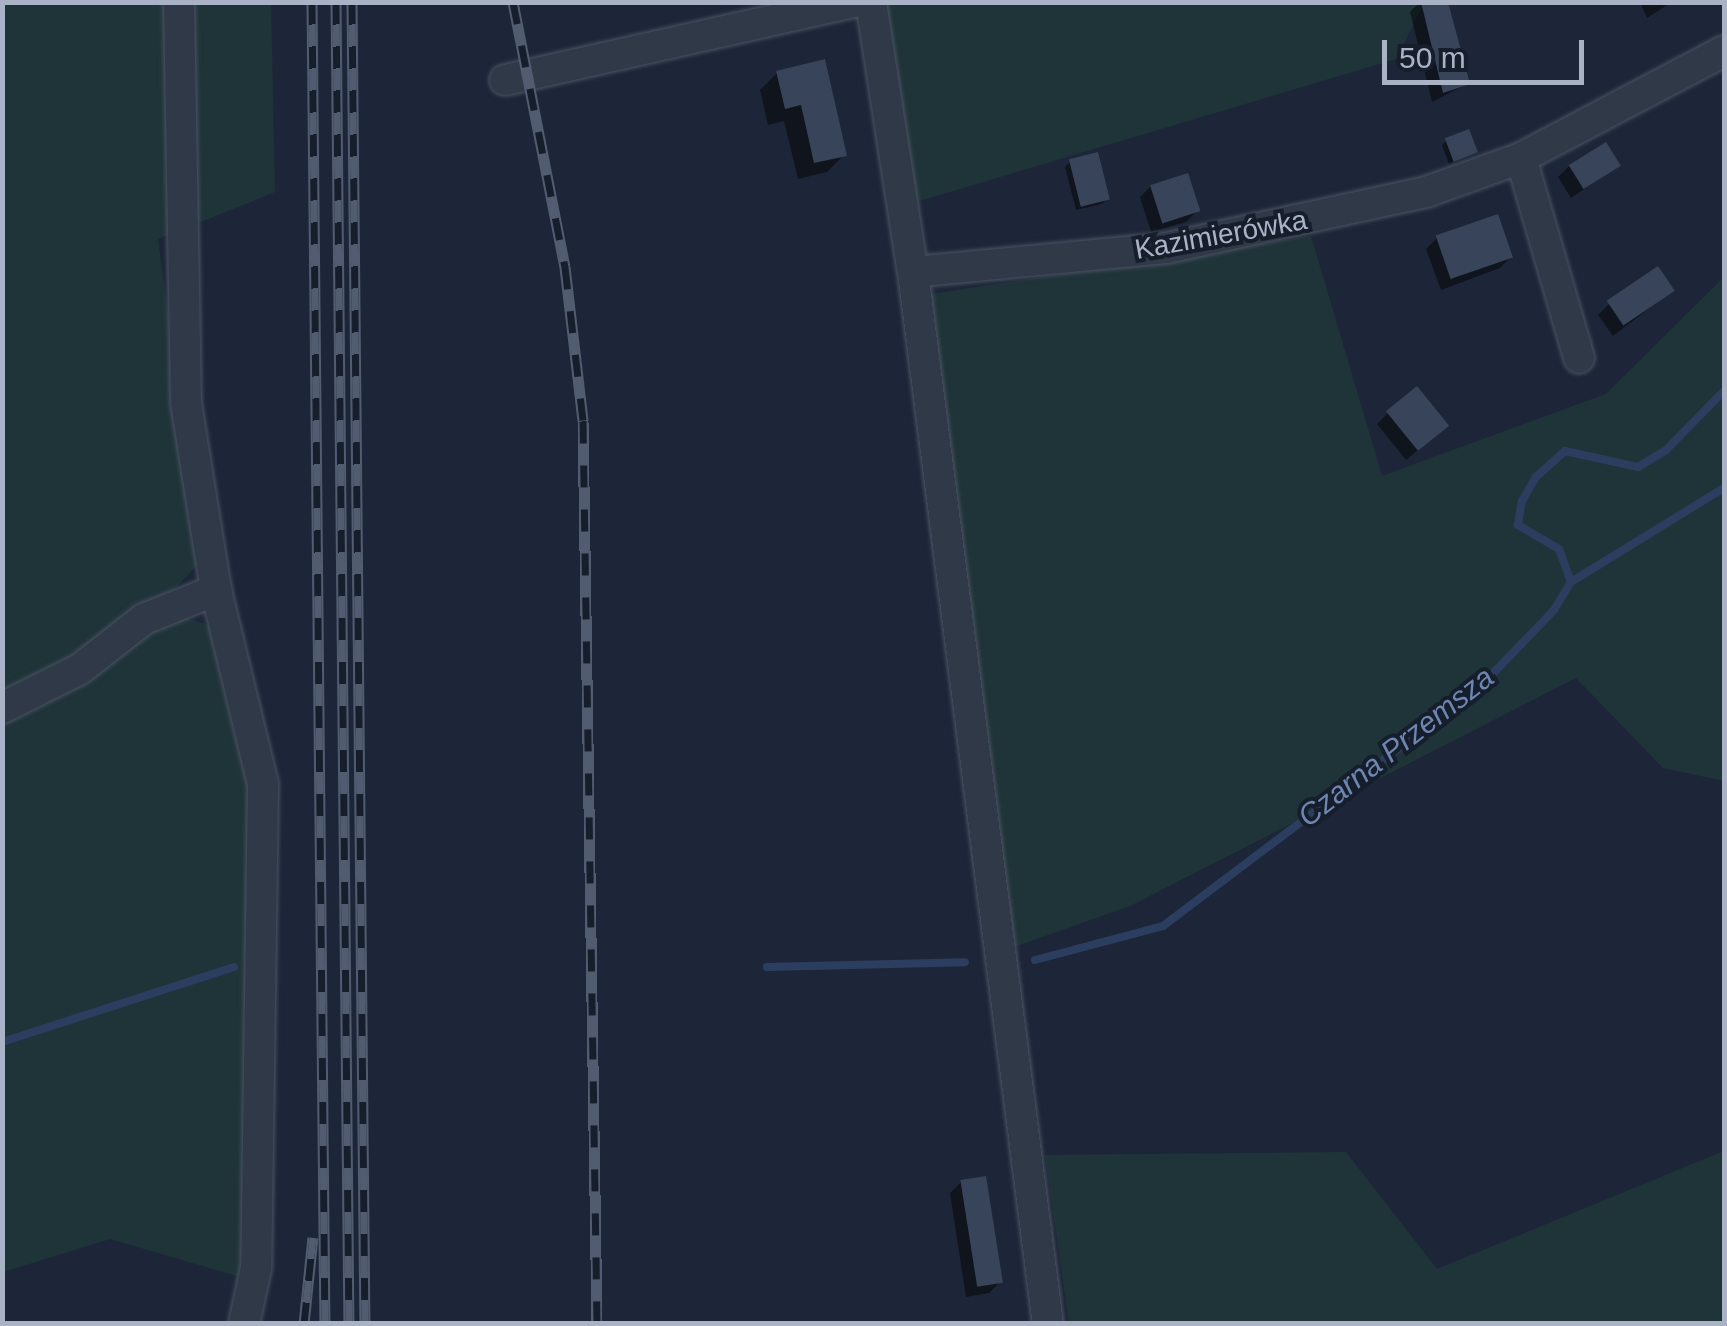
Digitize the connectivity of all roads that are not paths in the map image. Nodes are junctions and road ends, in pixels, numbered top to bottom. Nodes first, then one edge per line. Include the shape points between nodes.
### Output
1 (179, 2) edge
2 (855, 2) edge
3 (872, 2) edge
4 (1724, 51) edge
5 (504, 80) dead end
6 (1521, 158) junction
7 (914, 272) junction
8 (1579, 358) dead end
9 (216, 590) junction
10 (2, 708) edge
11 (244, 1324) edge
12 (1048, 1324) edge

1 - 9 street via 186,403
2 - 5 street
3 - 7 street
4 - 6 street, Kazimierówka
6 - 7 street, Kazimierówka via 1359,209 1167,248
6 - 8 street
7 - 12 street
9 - 10 street via 144,619 80,669
9 - 11 street via 263,784 256,1268

